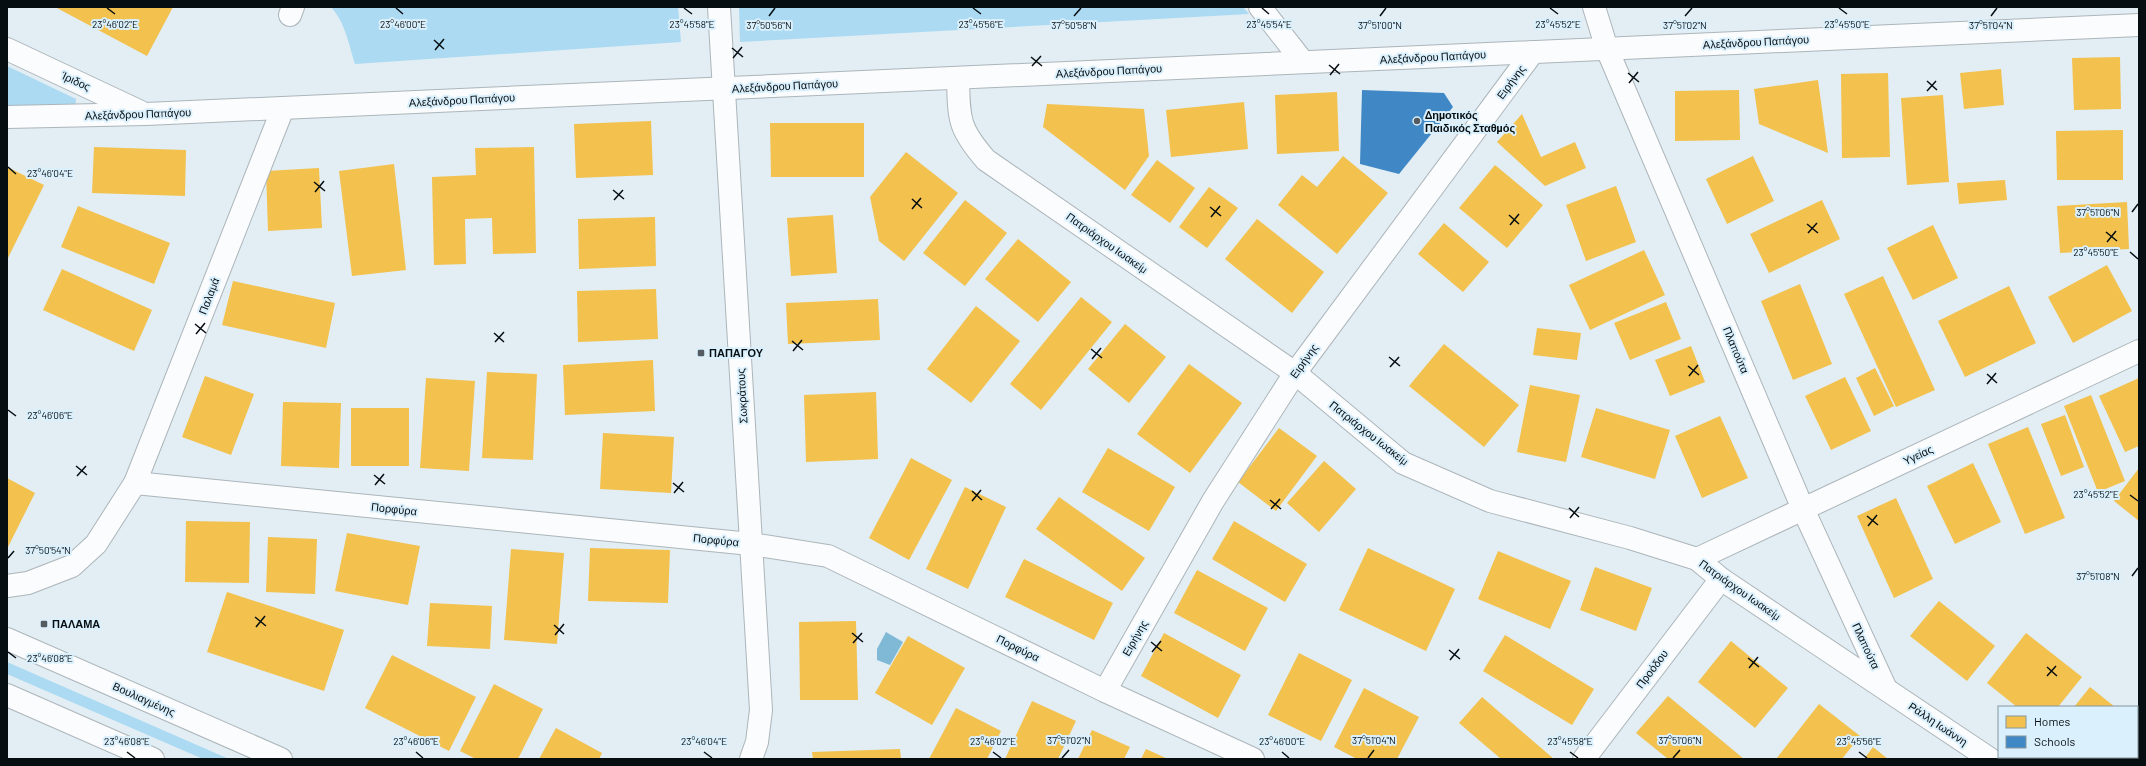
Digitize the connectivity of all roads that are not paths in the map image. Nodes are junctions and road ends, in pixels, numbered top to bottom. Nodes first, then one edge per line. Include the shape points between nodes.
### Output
1 (719, 7) edge
2 (1260, 7) edge
3 (1594, 7) edge
4 (2139, 25) edge
5 (7, 48) edge
6 (1607, 49) junction
7 (1533, 52) junction
8 (1303, 62) junction
9 (958, 78) junction
10 (724, 88) junction
11 (282, 108) junction
12 (146, 114) junction
13 (7, 117) edge
14 (2139, 351) edge
15 (1295, 373) junction
16 (135, 483) junction
17 (1803, 509) junction
18 (751, 544) junction
19 (1697, 559) junction
20 (1721, 579) junction
21 (7, 586) edge
22 (7, 640) edge
23 (1886, 689) junction
24 (1106, 691) junction
25 (7, 695) edge
26 (153, 759) edge
27 (281, 759) edge
28 (751, 759) edge
29 (1254, 759) edge
30 (1584, 759) edge
31 (1990, 759) edge

1 - 10 street, Σωκράτους
2 - 8 street
3 - 6 street, Πλαπούτα
4 - 6 street, Αλεξάνδρου Παπάγου
5 - 12 street, Ίριδος
6 - 7 street, Αλεξάνδρου Παπάγου
6 - 17 street, Πλαπούτα
7 - 8 street, Αλεξάνδρου Παπάγου
7 - 15 street, Ειρήνης
8 - 9 street, Αλεξάνδρου Παπάγου
9 - 10 street, Αλεξάνδρου Παπάγου
9 - 15 street, Πατριάρχου Ιωακείμ via 959,115 968,139 986,160
10 - 11 street, Αλεξάνδρου Παπάγου
10 - 18 street, Σωκράτους
11 - 12 street, Αλεξάνδρου Παπάγου
11 - 16 street, Παλαμά
12 - 13 street, Αλεξάνδρου Παπάγου
14 - 17 street, Υγείας
15 - 19 street, Πατριάρχου Ιωακείμ via 1403,463 1490,501 1630,538
15 - 24 street, Ειρήνης via 1213,501
16 - 18 street, Πορφύρα
16 - 21 street, Παλαμά via 96,544 72,566 28,583
17 - 19 street, Υγείας
17 - 23 street, Πλαπούτα
18 - 24 street, Πορφύρα via 828,556
18 - 28 street, Σωκράτους via 761,710 758,742
19 - 20 street, Πατριάρχου Ιωακείμ
20 - 23 street, Πατριάρχου Ιωακείμ
20 - 30 street, Προόδου
22 - 27 street, Βουλιαγμένης
23 - 31 street, Ράλλη Ιωάννη
24 - 29 street, Πορφύρα
25 - 26 street

